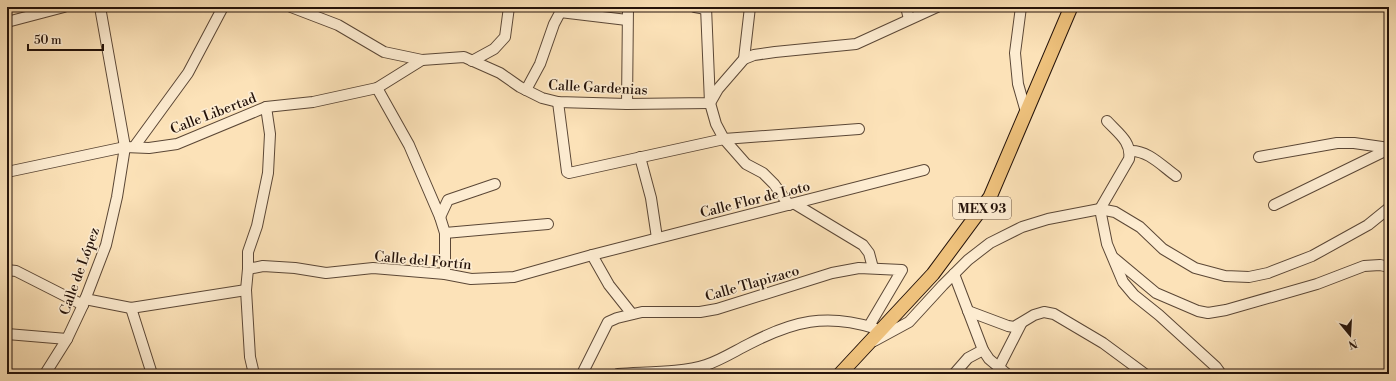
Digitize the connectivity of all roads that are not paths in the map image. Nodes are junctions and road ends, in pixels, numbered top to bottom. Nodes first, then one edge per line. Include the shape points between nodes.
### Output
1 (64, 7) edge
2 (100, 7) edge
3 (224, 7) edge
4 (291, 7) edge
5 (509, 7) edge
6 (628, 7) edge
7 (695, 7) edge
8 (750, 7) edge
9 (906, 7) edge
10 (938, 7) edge
11 (1021, 7) edge
12 (1071, 7) edge
13 (706, 8) edge
14 (561, 9) edge
15 (909, 19) junction
16 (627, 20) junction
17 (7, 22) edge
18 (422, 60) junction
19 (472, 60) junction
20 (744, 60) junction
21 (377, 88) junction
22 (526, 90) junction
23 (558, 102) junction
24 (710, 103) junction
25 (627, 104) junction
26 (266, 107) junction
27 (1026, 112) junction
28 (1107, 121) dead end
29 (859, 129) dead end
30 (724, 139) junction
31 (130, 147) junction
32 (1389, 148) edge
33 (1130, 151) junction
34 (640, 157) junction
35 (1259, 157) dead end
36 (924, 170) dead end
37 (7, 172) edge
38 (1176, 176) dead end
39 (495, 184) dead end
40 (792, 204) junction
41 (1274, 205) dead end
42 (1389, 208) edge
43 (1100, 209) junction
44 (440, 217) junction
45 (548, 224) dead end
46 (445, 233) junction
47 (657, 238) junction
48 (592, 255) junction
49 (1112, 256) junction
50 (1389, 267) edge
51 (873, 268) junction
52 (248, 269) junction
53 (7, 270) edge
54 (445, 274) junction
55 (933, 274) junction
56 (954, 274) junction
57 (943, 285) junction
58 (246, 290) junction
59 (84, 302) junction
60 (131, 308) junction
61 (968, 311) junction
62 (632, 314) junction
63 (1020, 324) junction
64 (869, 326) junction
65 (882, 330) junction
66 (7, 334) edge
67 (67, 340) junction
68 (871, 342) junction
69 (983, 350) junction
70 (999, 367) junction
71 (45, 374) edge
72 (152, 374) edge
73 (254, 374) edge
74 (582, 374) edge
75 (618, 374) edge
76 (840, 374) edge
77 (954, 374) edge
78 (1007, 374) edge
79 (1145, 374) edge
80 (1221, 374) edge

1 - 17 street
2 - 31 street
3 - 31 street via 188,73
4 - 18 street, Calle Gardenias via 338,25 384,52
5 - 19 street via 505,37 494,49
6 - 16 street
7 - 13 street
8 - 20 street
9 - 15 street
10 - 15 street
11 - 27 street via 1015,53 1018,84
12 - 27 main road, MEX 93
13 - 24 street
14 - 16 street
14 - 22 street via 540,64
15 - 20 street via 856,44 754,55
16 - 25 street
18 - 19 street, Calle Gardenias via 464,57
18 - 21 street, Calle Libertad
19 - 22 street, Calle Gardenias via 500,73
20 - 24 street via 718,88
21 - 26 street, Calle Libertad via 313,102
21 - 44 street via 409,145
22 - 23 street, Calle Gardenias
23 - 25 street, Calle Gardenias
23 - 34 street via 567,172
24 - 25 street, Calle Gardenias
24 - 30 street via 716,124
26 - 31 street, Calle Libertad via 177,144 149,148
26 - 52 street via 270,134 268,173 257,226 248,252
27 - 55 main road, MEX 93 via 990,197
28 - 33 street
29 - 30 street
30 - 34 street
30 - 40 street via 746,164 763,173
31 - 37 street, Calle Libertad
31 - 59 street, Calle de López via 106,245
32 - 35 street via 1337,143
32 - 41 street
33 - 38 street via 1146,154
33 - 43 street via 1129,159
34 - 47 street via 651,198
36 - 40 street, Calle Flor de Loto
39 - 44 street via 448,200
40 - 47 street, Calle Flor de Loto
40 - 51 street via 863,245 869,253
42 - 43 street via 1368,225 1312,256 1268,273 1249,277 1225,276 1195,268 1164,249 1140,227 1115,212
43 - 49 street
43 - 56 street via 1048,218 1022,227 990,244
44 - 46 street
45 - 46 street
46 - 54 street
47 - 48 street, Calle Flor de Loto
48 - 54 street, Calle del Fortín via 514,277 471,279
48 - 62 street via 609,285
49 - 50 street via 1156,293 1208,313 1317,284 1364,266
49 - 80 street via 1123,282 1134,295
51 - 62 street, Calle Tlapizaco via 832,273 717,310
51 - 64 street, Calle Tlapizaco via 902,270
52 - 54 street, Calle del Fortín via 263,266 326,272 373,268
52 - 58 street
53 - 59 street via 16,271
55 - 57 street
55 - 65 main road, MEX 93
56 - 57 street
56 - 61 street
57 - 68 street via 909,322
58 - 60 street
58 - 73 street via 250,357
59 - 60 street
59 - 67 street, Calle de López
60 - 72 street
61 - 63 street via 1008,326
61 - 69 street
62 - 74 street, Calle Tlapizaco via 608,322
63 - 70 street
63 - 79 street via 1044,312 1054,314 1103,343
64 - 65 street
64 - 75 street via 822,319 796,324 766,335 706,365
65 - 68 main road, MEX 93
66 - 67 street
67 - 71 street, Calle de López
68 - 76 main road, MEX 93
69 - 70 street
69 - 77 street via 968,358
70 - 78 street

